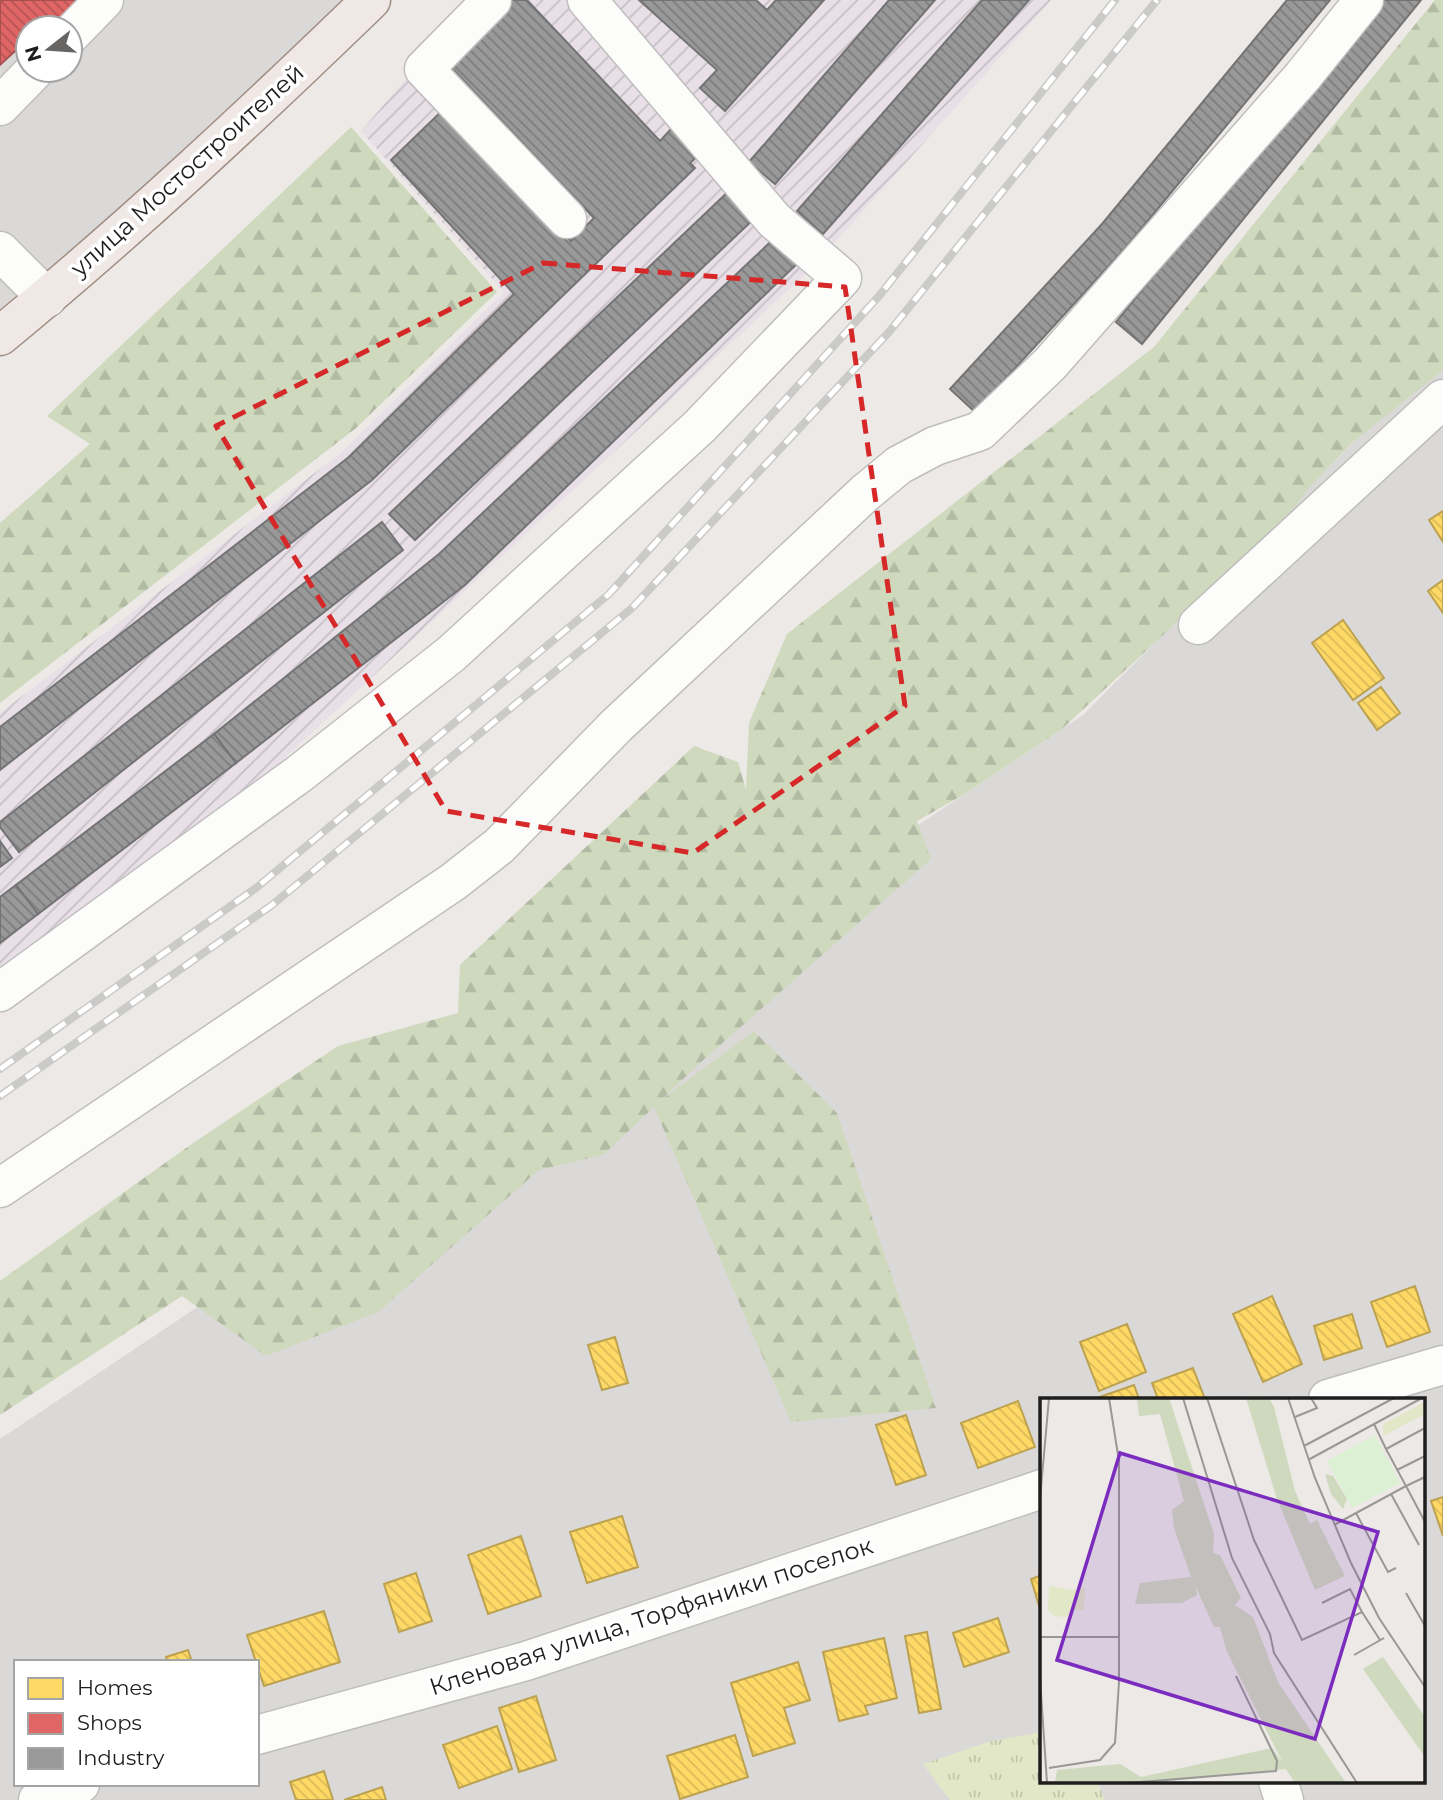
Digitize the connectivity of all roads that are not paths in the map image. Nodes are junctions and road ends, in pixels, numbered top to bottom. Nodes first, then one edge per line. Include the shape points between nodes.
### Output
1 (104, 0) edge
2 (371, 0) edge
3 (492, 0) edge
4 (587, 0) edge
5 (1364, 0) edge
6 (84, 21) edge
7 (22, 84) edge
8 (0, 106) edge
9 (567, 219) dead end
10 (0, 251) edge
11 (47, 298) junction
12 (0, 336) edge
13 (1443, 399) edge
14 (1198, 625) dead end
15 (0, 992) edge
16 (0, 1188) edge
17 (1443, 1365) edge
18 (1331, 1398) edge
19 (1040, 1490) edge
20 (259, 1734) edge
21 (1279, 1783) edge
22 (73, 1786) edge
23 (38, 1800) edge
24 (1284, 1800) edge

1 - 6 street
2 - 11 main road, улица Мостостроителей via 256,111
3 - 9 street via 424,69
4 - 15 street via 774,220 842,278 700,426 451,654 299,774
5 - 16 street via 1050,364 980,432 935,446 899,465 866,493 616,726 499,846 453,882
7 - 8 street
10 - 11 street
11 - 12 main road, улица Мостостроителей
13 - 14 street
17 - 18 street
19 - 20 street, Кленовая улица, Торфяники поселок via 526,1661
21 - 24 street
22 - 23 street

